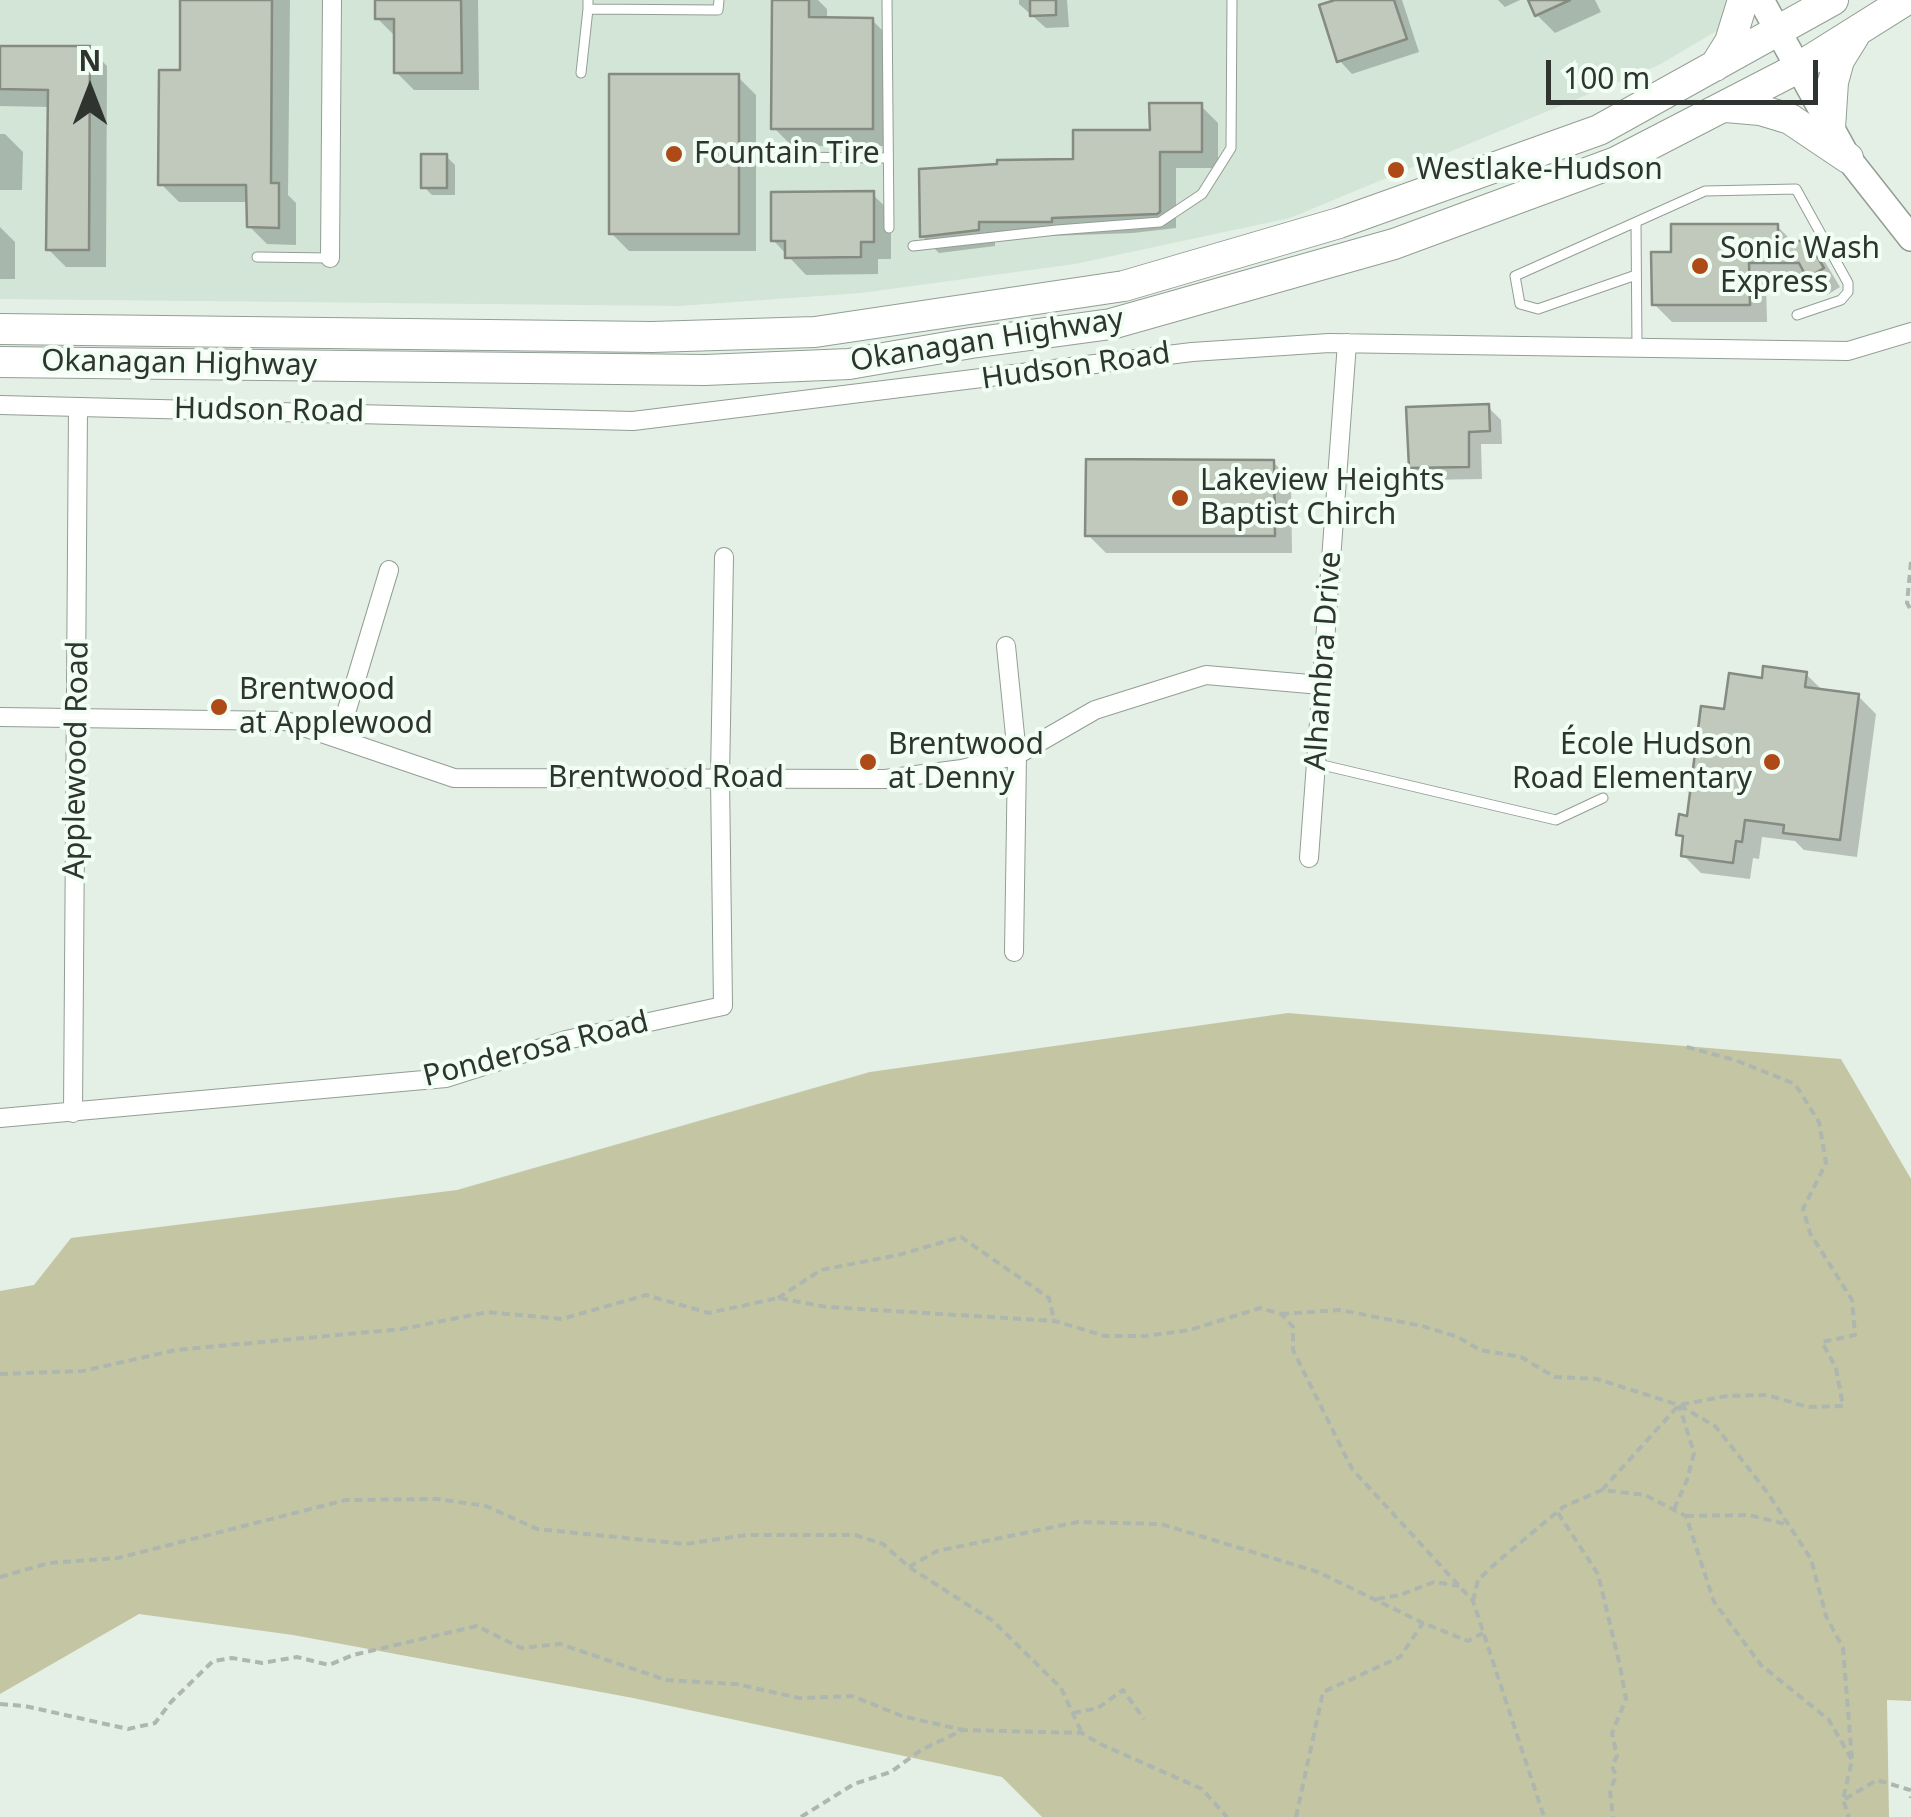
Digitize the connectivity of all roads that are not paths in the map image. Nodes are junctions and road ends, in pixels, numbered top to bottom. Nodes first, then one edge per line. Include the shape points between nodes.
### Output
1 (332, 0) edge
2 (718, 0) edge
3 (887, 0) edge
4 (1232, 0) edge
5 (1743, 0) edge
6 (1762, 0) edge
7 (1833, 0) edge
8 (1906, 0) edge
9 (588, 4) edge
10 (1777, 34) junction
11 (1856, 34) junction
12 (1714, 68) junction
13 (1796, 69) junction
14 (582, 73) dead end
15 (1726, 107) junction
16 (1830, 128) junction
17 (780, 157) dead end
18 (888, 158) junction
19 (1848, 158) junction
20 (1636, 222) junction
21 (889, 228) dead end
22 (1911, 238) edge
23 (913, 246) dead end
24 (257, 257) dead end
25 (330, 258) joint
26 (1636, 275) junction
27 (1797, 315) dead end
28 (0, 329) edge
29 (1911, 332) edge
30 (1348, 343) junction
31 (1637, 348) junction
32 (0, 362) edge
33 (0, 405) edge
34 (78, 407) junction
35 (724, 557) dead end
36 (388, 570) dead end
37 (1006, 646) dead end
38 (1321, 685) junction
39 (0, 718) edge
40 (78, 719) junction
41 (338, 736) junction
42 (1017, 755) junction
43 (1318, 764) junction
44 (720, 777) junction
45 (1603, 798) dead end
46 (1309, 858) dead end
47 (1014, 952) dead end
48 (73, 1113) junction
49 (0, 1118) edge

1 - 25 street
2 - 9 lane via 718,10
3 - 18 lane
4 - 23 lane via 1230,148 1202,194 1160,222
5 - 12 highway
6 - 10 main road
7 - 10 highway, Okanagan Highway
8 - 11 highway, Okanagan Highway
9 - 14 lane
10 - 12 highway, Okanagan Highway
10 - 13 main road
11 - 13 highway, Okanagan Highway
11 - 16 highway via 1839,60
12 - 28 highway, Okanagan Highway via 1599,130 1339,223 1124,286 944,314 815,332 670,336
13 - 15 highway, Okanagan Highway
13 - 16 main road
15 - 19 highway via 1790,119
15 - 32 highway, Okanagan Highway via 1616,162 1394,244 1259,284 1111,324 849,364 686,370
16 - 19 main road
17 - 18 lane
18 - 21 lane
19 - 22 main road
20 - 26 lane
20 - 26 lane via 1514,276 1520,304 1538,309
20 - 27 lane via 1705,192 1796,189 1848,283 1841,300
24 - 25 lane
26 - 31 lane
29 - 31 street, Hudson Road via 1848,350
30 - 31 street, Hudson Road
30 - 34 street, Hudson Road via 1192,352 633,421
30 - 38 street, Alhambra Drive
33 - 34 street, Hudson Road
34 - 40 street, Applewood Road
35 - 44 street
36 - 41 street
37 - 42 street
38 - 42 street, Brentwood Road via 1206,676 1094,710
38 - 43 street, Alhambra Drive
39 - 40 street, Brentwood Road
40 - 41 street, Brentwood Road via 286,720
40 - 48 street, Applewood Road
41 - 44 street, Brentwood Road via 454,778
42 - 44 street, Brentwood Road via 885,779
42 - 47 street
43 - 45 lane via 1556,820
43 - 46 street, Alhambra Drive
44 - 48 street, Ponderosa Road via 723,1006 566,1040 446,1078
48 - 49 street, Ponderosa Road

